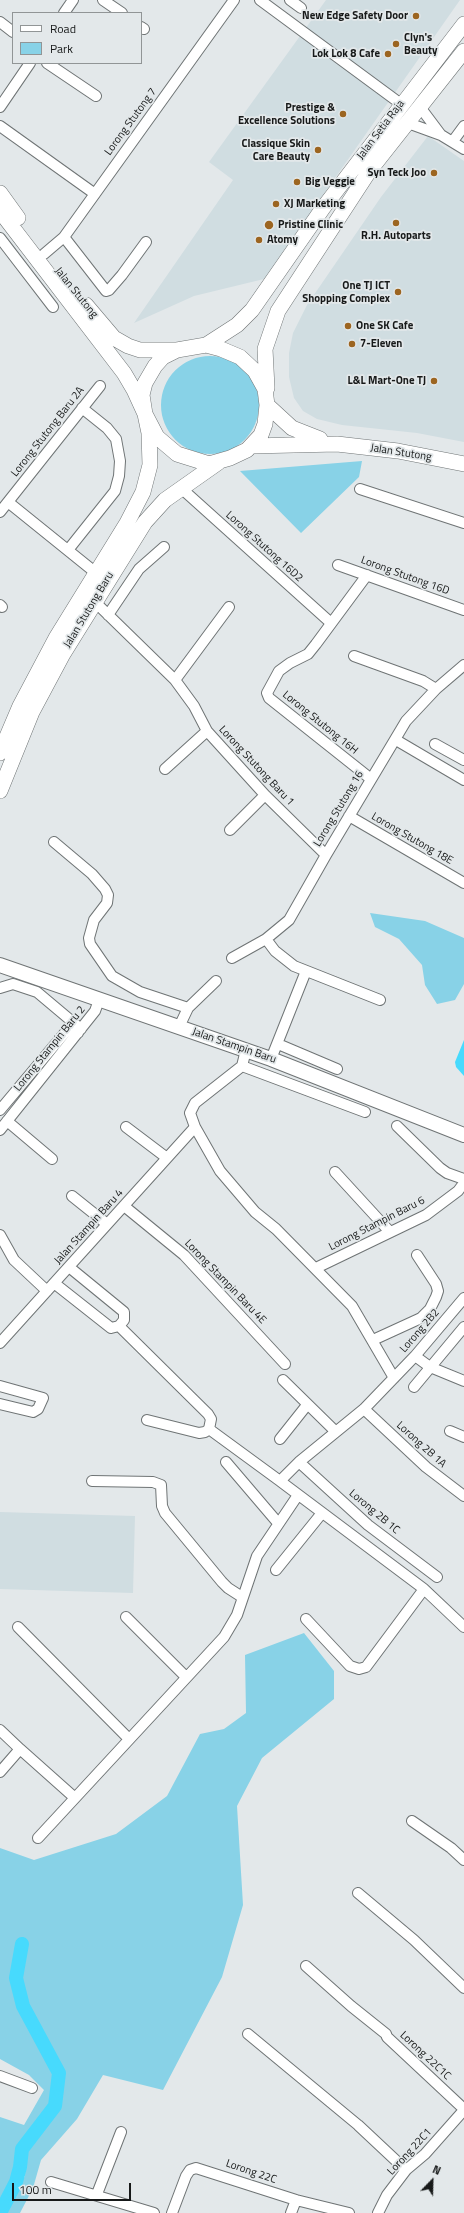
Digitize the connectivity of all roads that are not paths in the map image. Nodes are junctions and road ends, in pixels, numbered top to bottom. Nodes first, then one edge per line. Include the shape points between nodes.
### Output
1 (73, 0) edge
2 (104, 0) edge
3 (234, 0) edge
4 (260, 0) edge
5 (290, 0) edge
6 (301, 8) dead end
7 (65, 12) edge
8 (121, 12) edge
9 (0, 22) edge
10 (464, 24) edge
11 (12, 31) edge
12 (464, 51) edge
13 (29, 64) edge
14 (48, 64) edge
15 (96, 96) dead end
16 (401, 104) junction
17 (0, 107) edge
18 (420, 107) junction
19 (408, 123) junction
20 (0, 126) edge
21 (464, 126) edge
22 (441, 135) junction
23 (453, 141) junction
24 (464, 149) edge
25 (0, 193) edge
26 (95, 194) junction
27 (0, 211) edge
28 (64, 237) junction
29 (0, 238) edge
30 (146, 242) dead end
31 (44, 254) junction
32 (53, 307) dead end
33 (206, 345) junction
34 (177, 350) junction
35 (100, 386) dead end
36 (267, 400) junction
37 (82, 408) junction
38 (145, 414) junction
39 (337, 444) junction
40 (251, 446) junction
41 (220, 462) junction
42 (464, 464) edge
43 (181, 488) junction
44 (360, 489) dead end
45 (8, 502) junction
46 (0, 512) edge
47 (464, 523) edge
48 (164, 547) dead end
49 (68, 550) junction
50 (338, 565) dead end
51 (96, 573) junction
52 (367, 575) junction
53 (94, 602) junction
54 (230, 607) dead end
55 (464, 610) edge
56 (108, 615) junction
57 (331, 623) junction
58 (354, 656) dead end
59 (464, 666) edge
60 (175, 680) junction
61 (436, 688) junction
62 (207, 731) junction
63 (396, 740) junction
64 (435, 744) dead end
65 (446, 750) junction
66 (0, 753) edge
67 (464, 760) edge
68 (439, 765) junction
69 (165, 769) dead end
70 (371, 779) junction
71 (464, 780) edge
72 (0, 791) edge
73 (265, 795) junction
74 (349, 816) junction
75 (230, 830) dead end
76 (54, 842) dead end
77 (326, 855) junction
78 (464, 883) edge
79 (266, 939) junction
80 (232, 958) dead end
81 (0, 965) edge
82 (306, 971) junction
83 (216, 981) dead end
84 (0, 988) edge
85 (99, 1000) junction
86 (380, 1000) dead end
87 (188, 1008) junction
88 (179, 1026) junction
89 (79, 1031) junction
90 (278, 1044) junction
91 (246, 1050) junction
92 (271, 1059) junction
93 (242, 1066) junction
94 (337, 1069) dead end
95 (0, 1110) edge
96 (365, 1112) dead end
97 (7, 1121) junction
98 (397, 1126) dead end
99 (126, 1127) dead end
100 (195, 1127) junction
101 (0, 1130) edge
102 (464, 1135) edge
103 (167, 1158) junction
104 (52, 1159) dead end
105 (336, 1172) dead end
106 (464, 1179) edge
107 (464, 1183) edge
108 (72, 1196) dead end
109 (124, 1206) junction
110 (107, 1224) junction
111 (390, 1232) junction
112 (0, 1235) edge
113 (417, 1255) dead end
114 (69, 1267) junction
115 (316, 1268) junction
116 (51, 1287) junction
117 (464, 1298) edge
118 (119, 1326) junction
119 (464, 1327) edge
120 (373, 1340) junction
121 (0, 1343) edge
122 (415, 1356) junction
123 (285, 1364) dead end
124 (430, 1367) junction
125 (394, 1378) junction
126 (283, 1380) dead end
127 (464, 1380) edge
128 (0, 1386) edge
129 (414, 1387) dead end
130 (0, 1404) edge
131 (307, 1405) junction
132 (364, 1409) junction
133 (147, 1420) dead end
134 (209, 1429) junction
135 (335, 1431) junction
136 (450, 1431) dead end
137 (464, 1437) edge
138 (280, 1439) dead end
139 (226, 1462) dead end
140 (299, 1462) junction
141 (92, 1481) dead end
142 (280, 1482) junction
143 (298, 1495) junction
144 (464, 1496) edge
145 (322, 1513) junction
146 (278, 1523) junction
147 (276, 1570) dead end
148 (437, 1577) dead end
149 (424, 1589) junction
150 (242, 1596) junction
151 (126, 1617) dead end
152 (306, 1619) dead end
153 (18, 1627) dead end
154 (464, 1627) edge
155 (186, 1677) junction
156 (0, 1730) edge
157 (129, 1739) junction
158 (20, 1749) junction
159 (0, 1772) edge
160 (75, 1798) junction
161 (412, 1821) dead end
162 (38, 1838) dead end
163 (464, 1860) edge
164 (358, 1893) dead end
165 (306, 1966) dead end
166 (464, 1988) edge
167 (248, 2034) dead end
168 (0, 2076) edge
169 (32, 2088) dead end
170 (464, 2110) edge
171 (121, 2132) dead end
172 (406, 2170) junction
173 (51, 2182) dead end
174 (97, 2194) junction
175 (296, 2200) junction
176 (154, 2213) edge
177 (172, 2213) edge
178 (291, 2213) edge
179 (349, 2213) edge
180 (378, 2213) edge

1 - 7 street
2 - 8 street
3 - 26 street, Lorong Stutong 7
4 - 16 street
5 - 6 street
9 - 11 street
10 - 16 main road, Jalan Setia Raja
12 - 18 main road, Jalan Setia Raja
13 - 17 street
14 - 15 street
16 - 33 main road, Jalan Setia Raja via 323,208 252,310 237,325
18 - 19 main road, Jalan Setia Raja
18 - 22 street
19 - 22 street
19 - 36 main road, Jalan Setia Raja via 370,170 278,311 265,349
20 - 26 street
21 - 23 street
22 - 23 street
23 - 24 street
25 - 31 main road, Jalan Stutong
26 - 28 street, Lorong Stutong 7
27 - 38 main road, Jalan Stutong via 124,373
28 - 30 street via 106,291 122,275
28 - 31 street, Lorong Stutong 7
29 - 32 street
31 - 34 main road, Jalan Stutong via 114,338 140,350
33 - 34 main road
33 - 36 main road via 248,362 261,379
34 - 38 main road via 163,357 145,383 142,395
35 - 37 street, Lorong Stutong Baru 2A
36 - 39 main road via 287,424 299,432
36 - 40 main road via 265,424 261,435
37 - 45 street, Lorong Stutong Baru 2A
37 - 49 street via 107,428 116,439 120,460 119,476 115,491
38 - 41 main road via 157,437 177,454 209,464
38 - 51 main road, Jalan Stutong Baru via 149,433 150,466 143,492
39 - 40 main road
39 - 42 main road, Jalan Stutong via 398,451
40 - 41 main road
41 - 43 main road, Jalan Stutong Baru
43 - 53 main road, Jalan Stutong Baru via 165,500 145,522
43 - 57 street, Lorong Stutong 16D2
44 - 47 street
45 - 46 street, Lorong Stutong Baru 2A
45 - 49 street
48 - 56 street via 139,569
49 - 51 street
50 - 52 street, Lorong Stutong 16D
51 - 66 main road, Jalan Stutong Baru via 56,638 20,706
52 - 55 street, Lorong Stutong 16D
52 - 57 street, Lorong Stutong 16H
53 - 56 street, Lorong Stutong Baru 1
53 - 72 main road, Jalan Stutong Baru via 32,712
54 - 60 street
56 - 60 street, Lorong Stutong Baru 1
57 - 70 street, Lorong Stutong 16H via 308,654 290,662 279,671 266,693
58 - 61 street
59 - 61 street, Lorong Stutong 16
60 - 62 street, Lorong Stutong Baru 1 via 194,706
61 - 63 street, Lorong Stutong 16 via 406,721
62 - 69 street
62 - 73 street, Lorong Stutong Baru 1
63 - 68 street
63 - 70 street, Lorong Stutong 16
64 - 65 street
65 - 67 street
65 - 68 street
68 - 71 street
70 - 74 street, Lorong Stutong 16
73 - 75 street
73 - 77 street, Lorong Stutong Baru 1
74 - 77 street, Lorong Stutong 16
74 - 78 street, Lorong Stutong 18E
76 - 87 street via 96,877 108,895 107,903 94,920 89,938 90,944 106,969 121,982 140,992
77 - 79 street, Lorong Stutong 16 via 289,920
79 - 80 street, Lorong Stutong 16
79 - 82 street via 285,960
81 - 85 street, Jalan Stampin Baru
82 - 86 street
82 - 90 street
83 - 87 street
84 - 89 street via 12,984 37,992
85 - 88 street, Jalan Stampin Baru
85 - 89 street, Lorong Stampin Baru 2 via 96,1011
87 - 88 street
88 - 91 street, Jalan Stampin Baru
89 - 95 street via 68,1029
89 - 97 street, Lorong Stampin Baru 2
90 - 92 street
90 - 94 street
91 - 92 street, Jalan Stampin Baru
91 - 93 street
92 - 102 street, Jalan Stampin Baru
93 - 96 street
93 - 100 street via 195,1103 190,1113
97 - 101 street, Lorong Stampin Baru 2
97 - 104 street
98 - 106 street via 440,1168
99 - 103 street
100 - 103 street, Jalan Stampin Baru 4
100 - 115 street via 220,1171 250,1206
103 - 109 street, Jalan Stampin Baru 4
105 - 111 street
107 - 111 street, Lorong Stampin Baru 6 via 458,1191 426,1215
108 - 110 street
109 - 110 street, Jalan Stampin Baru 4
109 - 123 street, Lorong Stampin Baru 4E via 184,1255
110 - 114 street, Jalan Stampin Baru 4
111 - 115 street, Lorong Stampin Baru 6
112 - 116 street via 14,1260
113 - 120 street via 438,1291 430,1309 421,1318
114 - 116 street, Jalan Stampin Baru 4
114 - 118 street via 124,1312 124,1320
115 - 120 street via 352,1306
116 - 118 street via 111,1328
116 - 121 street, Jalan Stampin Baru 4
117 - 122 street, Lorong 2B2
118 - 134 street via 208,1414 211,1419
119 - 124 street
120 - 125 street
122 - 124 street
122 - 125 street, Lorong 2B2
124 - 127 street
124 - 129 street
125 - 132 street, Lorong 2B2
126 - 131 street
128 - 130 street via 43,1398 38,1409 33,1412
131 - 135 street
131 - 138 street
132 - 135 street, Lorong 2B2
132 - 144 street, Lorong 2B 1A via 426,1467
133 - 134 street via 199,1433
134 - 142 street
135 - 140 street, Lorong 2B2
136 - 137 street
139 - 146 street
140 - 142 street, Lorong 2B2
140 - 148 street, Lorong 2B 1C via 368,1525
141 - 150 street via 153,1482 161,1485 165,1513 222,1582
142 - 143 street
143 - 145 street
143 - 146 street
145 - 147 street
145 - 149 street
146 - 150 street via 257,1556
149 - 152 street via 366,1667 359,1669 350,1666
149 - 154 street
150 - 155 street via 237,1615 224,1637
151 - 155 street
153 - 157 street
155 - 157 street
156 - 158 street
157 - 160 street
158 - 159 street
158 - 160 street
160 - 162 street
161 - 163 street
164 - 166 street via 414,1940
165 - 170 street, Lorong 22C1C via 386,2034 386,2037
167 - 172 street via 358,2125
168 - 169 street
170 - 172 street, Lorong 22C1 via 425,2154
171 - 174 street
172 - 180 street, Lorong 22C1 via 387,2195
173 - 174 street
174 - 176 street
175 - 177 street, Lorong 22C via 196,2168 190,2170 186,2176
175 - 178 street
175 - 179 street, Lorong 22C

